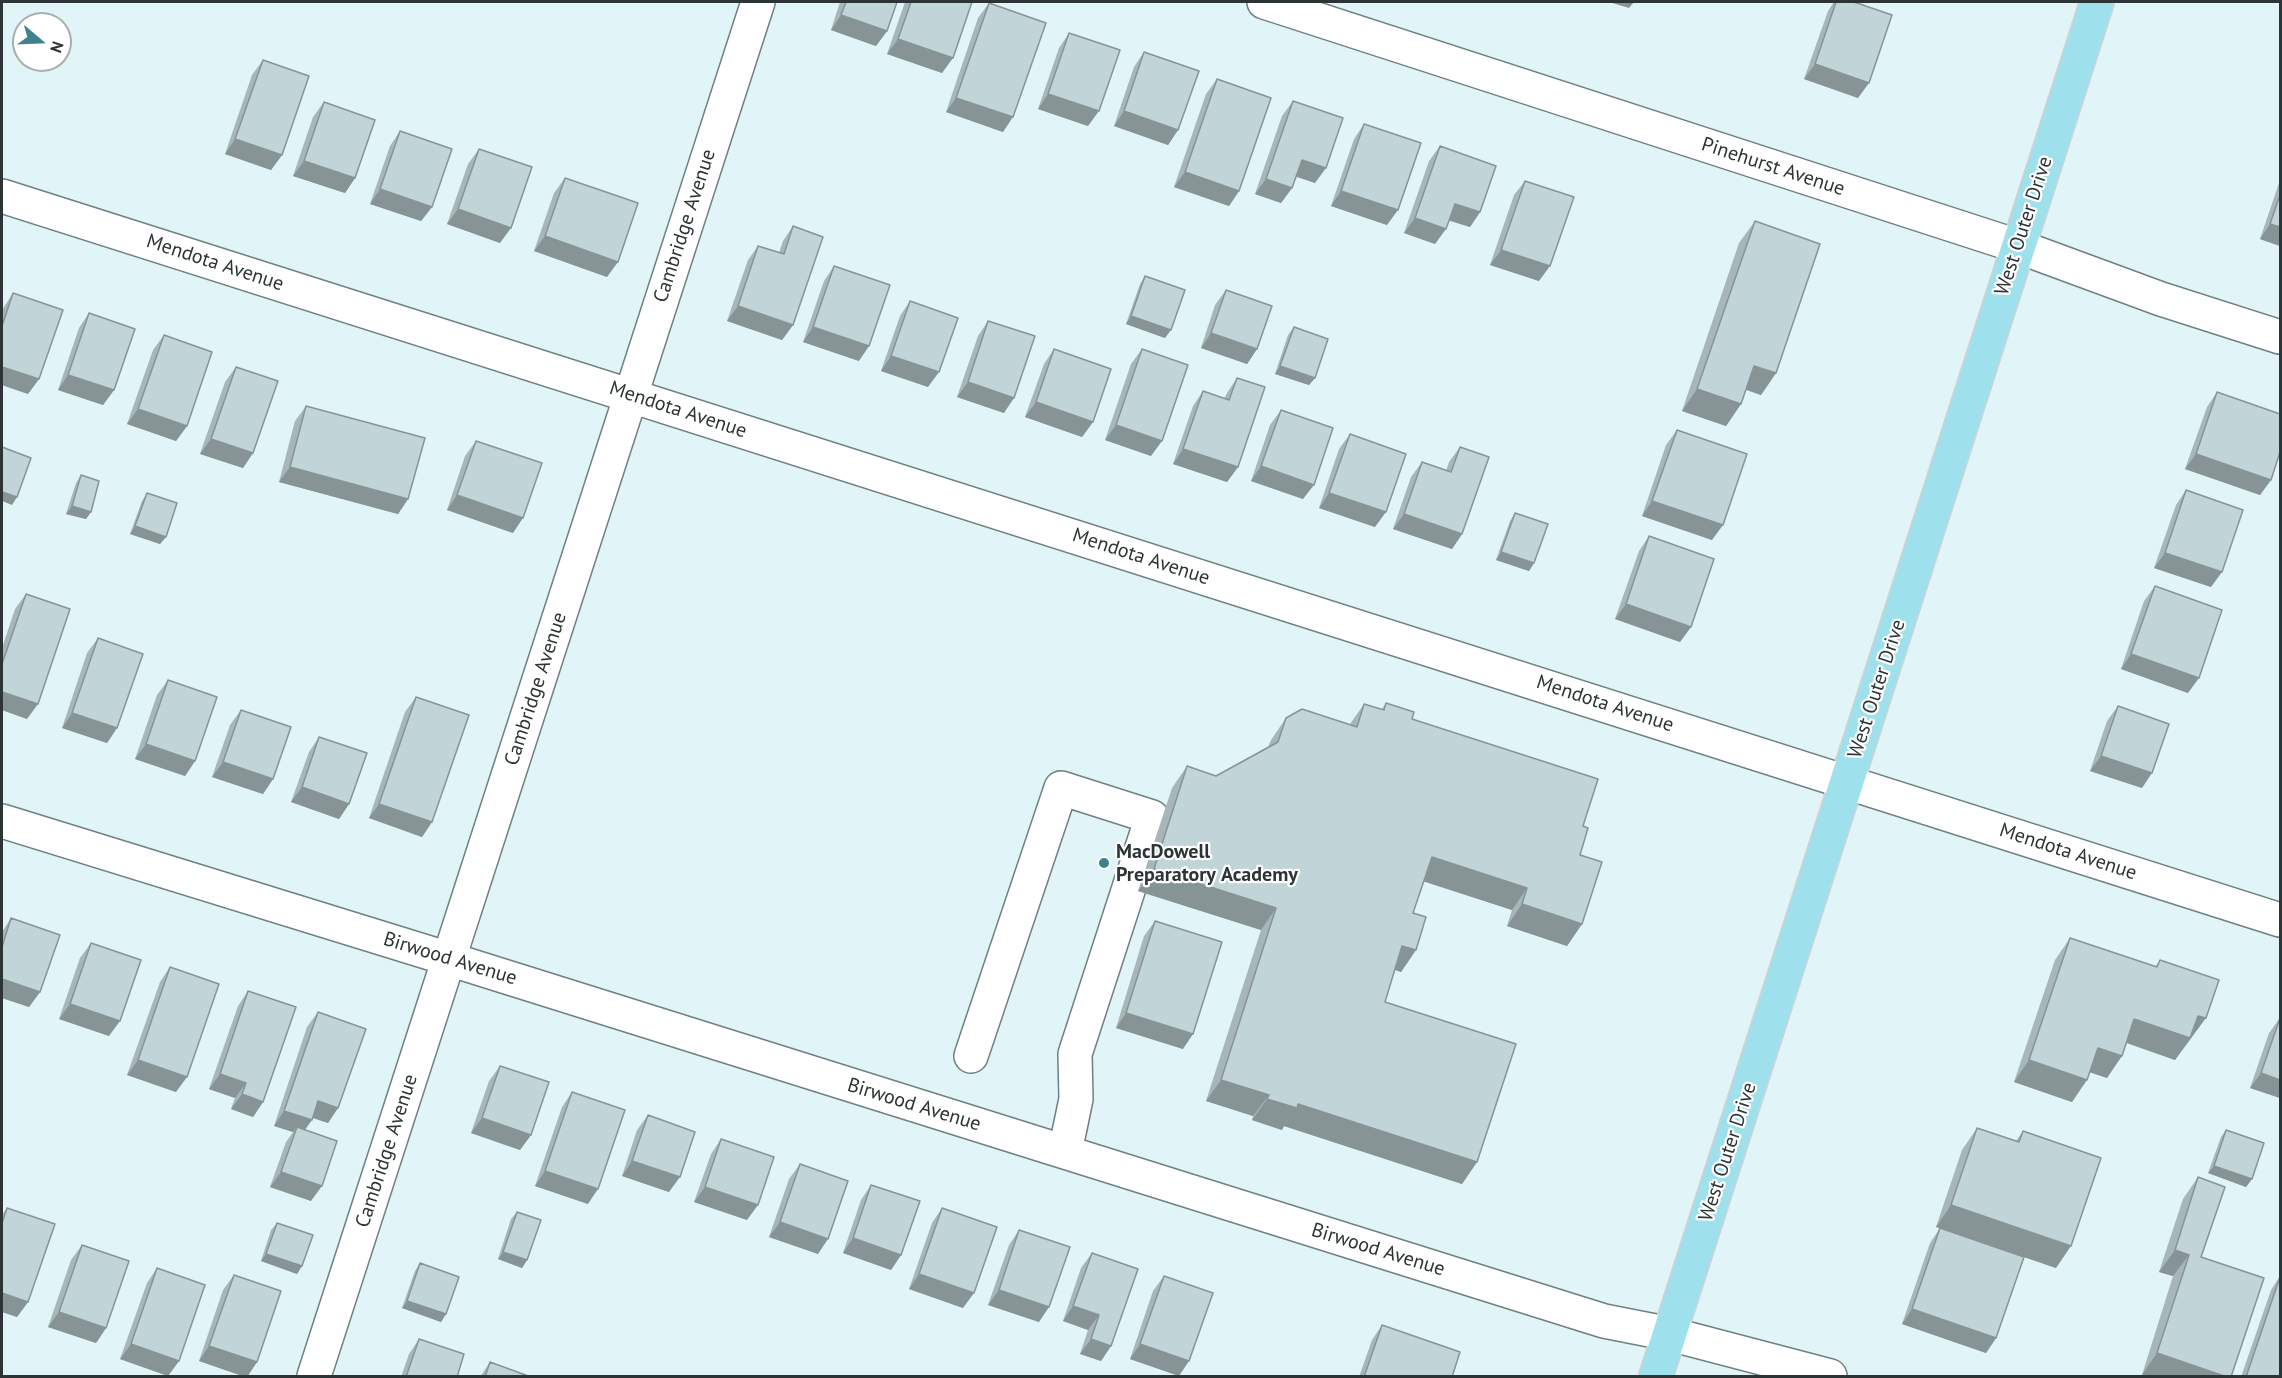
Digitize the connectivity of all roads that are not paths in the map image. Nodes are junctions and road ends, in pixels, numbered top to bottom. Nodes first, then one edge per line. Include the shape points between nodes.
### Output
1 (758, 2) edge
2 (1264, 2) edge
3 (2097, 2) edge
4 (2, 196) edge
5 (2018, 246) junction
6 (2280, 337) edge
7 (630, 394) junction
8 (1847, 781) junction
9 (2, 821) edge
10 (2280, 920) edge
11 (449, 959) junction
12 (971, 1056) dead end
13 (1065, 1152) junction
14 (1670, 1334) junction
15 (314, 1377) edge
16 (1656, 1377) edge
17 (1830, 1377) edge

1 - 7 street, Cambridge Avenue
2 - 5 street, Pinehurst Avenue
3 - 5 main road, West Outer Drive
4 - 7 street, Mendota Avenue
5 - 6 street, Pinehurst Avenue
5 - 8 main road, West Outer Drive
7 - 8 street, Mendota Avenue
7 - 11 street, Cambridge Avenue
8 - 10 street, Mendota Avenue
8 - 14 main road, West Outer Drive
9 - 11 street, Birwood Avenue
11 - 13 street, Birwood Avenue
11 - 15 street, Cambridge Avenue
12 - 13 street via 1060,788 1152,817 1075,1054 1076,1099
13 - 14 street, Birwood Avenue via 1604,1321
14 - 16 main road, West Outer Drive
14 - 17 street, Birwood Avenue

